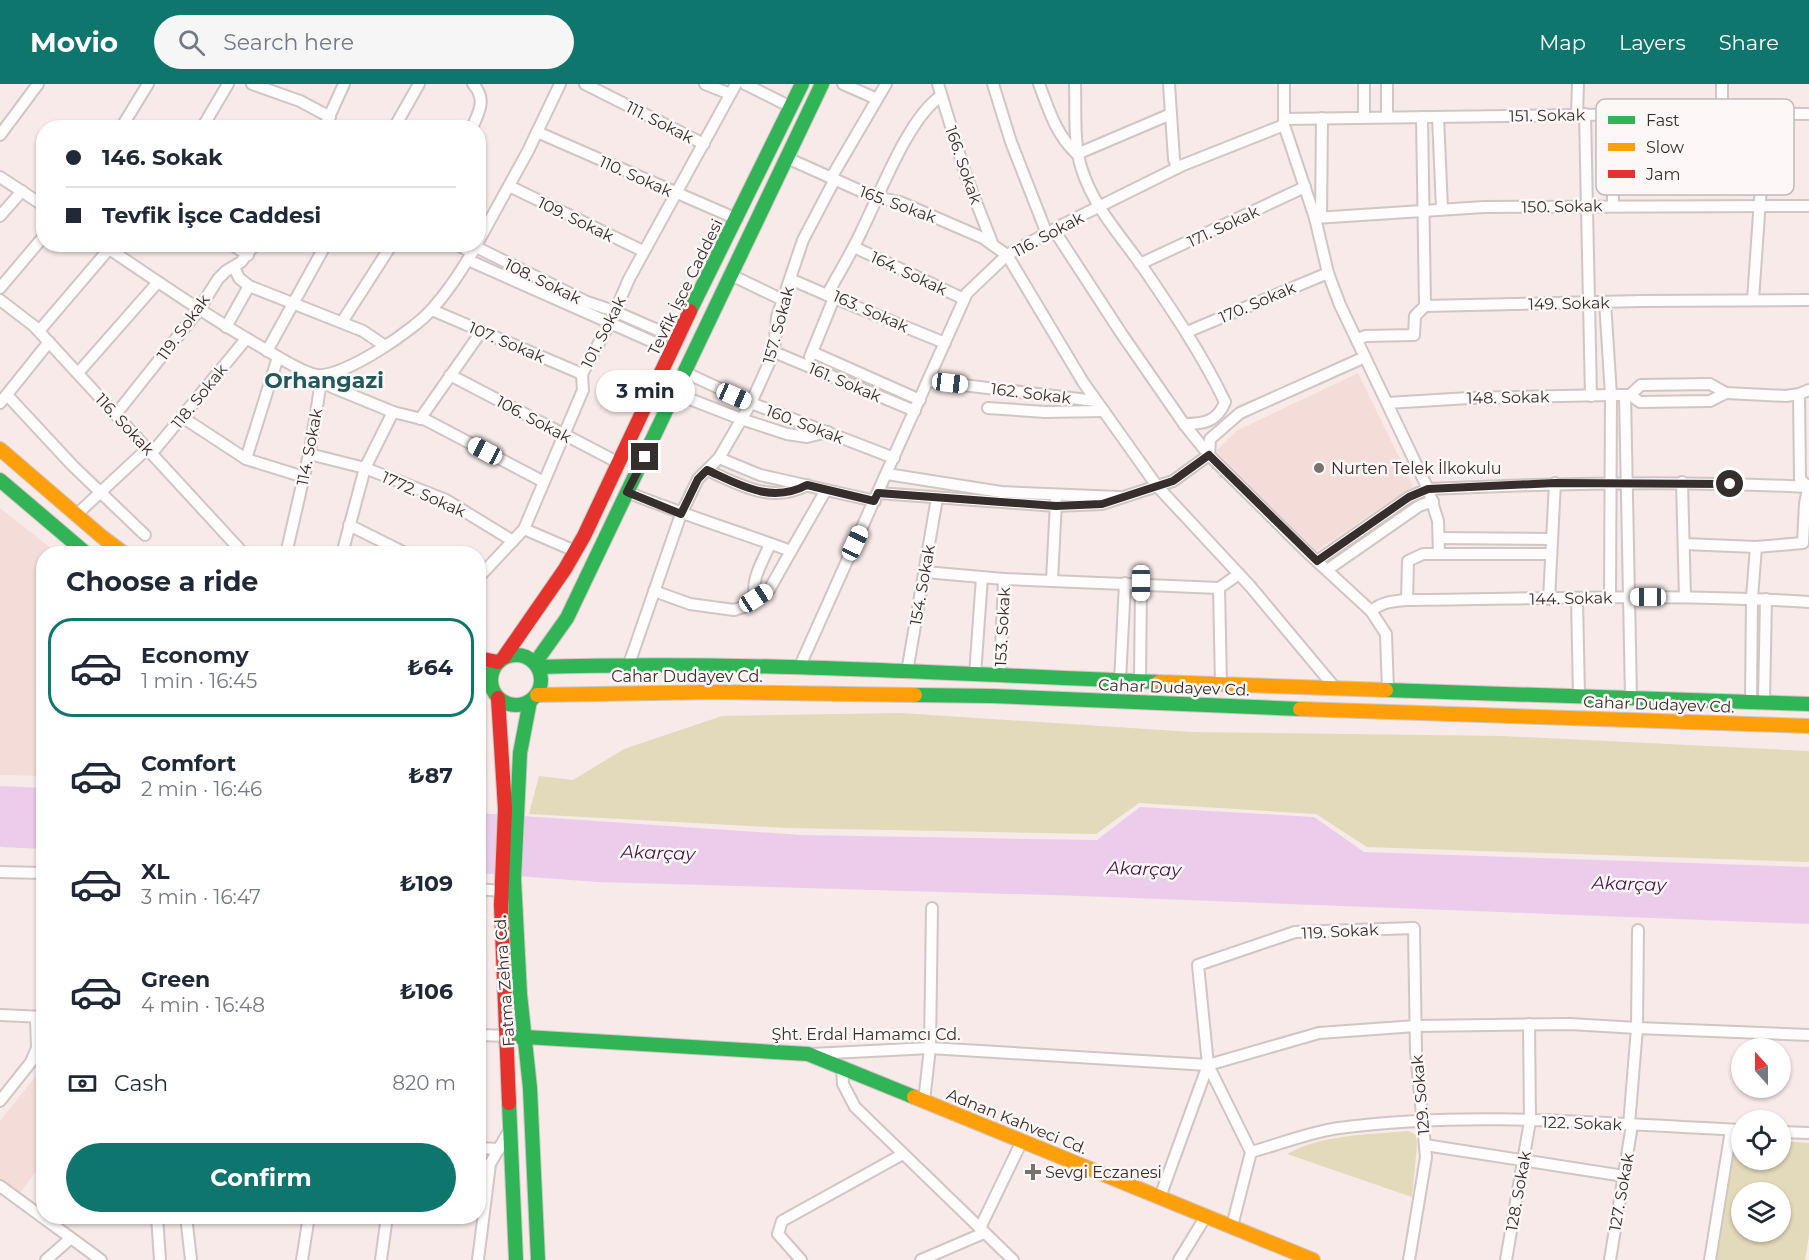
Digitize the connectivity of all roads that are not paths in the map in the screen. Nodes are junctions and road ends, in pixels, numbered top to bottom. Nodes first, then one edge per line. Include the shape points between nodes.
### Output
1 (38, 84) edge
2 (148, 84) edge
3 (228, 84) edge
4 (252, 84) edge
5 (344, 84) edge
6 (419, 84) edge
7 (473, 84) edge
8 (560, 84) edge
9 (585, 84) edge
10 (705, 84) edge
11 (736, 84) edge
12 (746, 84) edge
13 (802, 84) edge
14 (822, 84) edge
15 (843, 84) edge
16 (886, 84) edge
17 (938, 84) edge
18 (993, 84) edge
19 (1039, 84) edge
20 (1075, 84) edge
21 (1169, 84) edge
22 (1284, 84) edge
23 (1364, 84) edge
24 (1387, 84) edge
25 (1578, 84) edge
26 (730, 94) junction
27 (941, 96) junction
28 (877, 99) junction
29 (791, 107) junction
30 (1171, 114) junction
31 (1581, 114) junction
32 (1596, 114) edge
33 (330, 117) junction
34 (1364, 117) junction
35 (1387, 117) junction
36 (1422, 117) junction
37 (1438, 117) junction
38 (1322, 118) junction
39 (126, 120) edge
40 (207, 120) edge
41 (328, 120) edge
42 (399, 120) edge
43 (476, 120) edge
44 (1284, 122) junction
45 (537, 132) junction
46 (0, 135) edge
47 (704, 144) junction
48 (1077, 154) junction
49 (787, 158) junction
50 (1177, 168) junction
51 (0, 177) edge
52 (833, 178) junction
53 (509, 186) junction
54 (1305, 187) junction
55 (22, 191) junction
56 (675, 193) junction
57 (1613, 195) edge
58 (1760, 195) edge
59 (878, 198) junction
60 (36, 201) edge
61 (1613, 205) junction
62 (1587, 206) junction
63 (1809, 206) edge
64 (1098, 207) junction
65 (1759, 207) junction
66 (1442, 209) junction
67 (1424, 210) junction
68 (0, 216) edge
69 (1318, 217) junction
70 (736, 219) junction
71 (486, 222) edge
72 (1050, 232) junction
73 (36, 245) edge
74 (993, 245) junction
75 (854, 247) junction
76 (643, 251) junction
77 (108, 252) edge
78 (117, 252) edge
79 (243, 252) edge
80 (250, 252) edge
81 (322, 252) edge
82 (387, 252) edge
83 (472, 252) edge
84 (479, 252) edge
85 (480, 252) edge
86 (248, 255) junction
87 (1007, 255) junction
88 (1140, 264) junction
89 (234, 267) junction
90 (1328, 273) junction
91 (731, 275) junction
92 (790, 279) junction
93 (158, 282) junction
94 (249, 286) junction
95 (0, 288) edge
96 (831, 297) junction
97 (964, 299) junction
98 (0, 300) edge
99 (783, 300) junction
100 (1753, 300) junction
101 (1809, 300) edge
102 (1589, 302) junction
103 (1605, 302) junction
104 (293, 303) junction
105 (694, 305) junction
106 (1425, 306) junction
107 (432, 310) junction
108 (198, 311) junction
109 (614, 311) junction
110 (712, 314) junction
111 (342, 322) junction
112 (609, 323) junction
113 (226, 327) junction
114 (39, 331) junction
115 (481, 332) junction
116 (1187, 332) junction
117 (246, 339) junction
118 (1357, 340) junction
119 (49, 342) junction
120 (945, 343) junction
121 (674, 344) junction
122 (385, 346) junction
123 (267, 351) junction
124 (774, 352) junction
125 (812, 352) junction
126 (278, 357) junction
127 (1365, 357) junction
128 (806, 366) junction
129 (684, 372) junction
130 (78, 373) junction
131 (330, 374) junction
132 (582, 374) junction
133 (315, 375) junction
134 (450, 375) junction
135 (929, 381) junction
136 (333, 387) junction
137 (320, 388) junction
138 (1804, 392) edge
139 (674, 393) junction
140 (1726, 393) junction
141 (1611, 395) junction
142 (1627, 395) junction
143 (1591, 396) junction
144 (3, 399) edge
145 (921, 400) junction
146 (1096, 401) junction
147 (751, 403) junction
148 (1387, 403) junction
149 (988, 408) dead end
150 (915, 411) junction
151 (1104, 411) junction
152 (393, 412) junction
153 (116, 414) junction
154 (182, 417) junction
155 (420, 418) junction
156 (741, 419) junction
157 (1184, 424) junction
158 (828, 432) junction
159 (564, 435) junction
160 (0, 449) edge
161 (150, 451) junction
162 (309, 454) junction
163 (1209, 455) junction
164 (719, 458) junction
165 (894, 458) junction
166 (246, 459) junction
167 (619, 463) junction
168 (365, 468) junction
169 (707, 470) junction
170 (26, 472) junction
171 (887, 474) junction
172 (304, 477) junction
173 (0, 480) edge
174 (544, 482) junction
175 (1682, 482) junction
176 (1555, 483) junction
177 (1611, 483) junction
178 (1626, 483) junction
179 (807, 485) junction
180 (1156, 486) junction
181 (1808, 486) edge
182 (1428, 489) junction
183 (826, 490) junction
184 (100, 492) junction
185 (627, 492) junction
186 (876, 497) junction
187 (936, 498) junction
188 (1056, 500) junction
189 (1433, 501) junction
190 (1807, 503) edge
191 (681, 514) junction
192 (76, 515) junction
193 (349, 525) junction
194 (524, 530) junction
195 (145, 534) dead end
196 (1438, 538) junction
197 (1552, 539) junction
198 (513, 541) junction
199 (770, 544) junction
200 (1684, 544) junction
201 (78, 546) edge
202 (115, 546) edge
203 (237, 546) edge
204 (288, 546) edge
205 (344, 546) edge
206 (390, 546) edge
207 (1806, 546) edge
208 (1756, 547) junction
209 (575, 551) junction
210 (791, 551) junction
211 (1439, 554) junction
212 (1551, 554) junction
213 (1317, 561) junction
214 (486, 570) edge
215 (1327, 570) junction
216 (925, 572) junction
217 (1239, 574) junction
218 (982, 577) junction
219 (1004, 579) junction
220 (1052, 580) junction
221 (1125, 583) junction
222 (1141, 583) junction
223 (1219, 588) junction
224 (654, 591) junction
225 (1629, 597) junction
226 (1685, 597) junction
227 (756, 598) junction
228 (1610, 598) junction
229 (1752, 598) junction
230 (1549, 599) junction
231 (1577, 599) junction
232 (1766, 599) junction
233 (1407, 600) junction
234 (1809, 602) edge
235 (1371, 611) junction
236 (486, 659) edge
237 (501, 660) junction
238 (629, 664) junction
239 (537, 665) junction
240 (799, 668) junction
241 (907, 672) junction
242 (975, 675) junction
243 (1000, 676) junction
244 (1120, 681) junction
245 (1140, 681) junction
246 (1221, 684) junction
247 (1336, 689) junction
248 (1388, 691) junction
249 (486, 692) edge
250 (496, 695) junction
251 (1579, 696) junction
252 (1630, 697) junction
253 (534, 698) junction
254 (1757, 701) junction
255 (1809, 704) edge
256 (1809, 726) edge
257 (511, 811) junction
258 (0, 872) edge
259 (36, 873) edge
260 (505, 882) junction
261 (486, 888) edge
262 (932, 908) dead end
263 (1414, 928) joint
264 (1638, 930) dead end
265 (0, 1015) edge
266 (36, 1017) edge
267 (1529, 1024) junction
268 (1416, 1026) junction
269 (1637, 1028) junction
270 (486, 1035) edge
271 (1809, 1035) edge
272 (508, 1036) junction
273 (524, 1036) junction
274 (930, 1048) junction
275 (808, 1054) junction
276 (36, 1056) edge
277 (1208, 1065) junction
278 (842, 1067) junction
279 (0, 1101) edge
280 (924, 1101) junction
281 (1423, 1120) junction
282 (1530, 1121) junction
283 (1631, 1125) junction
284 (1731, 1130) edge
285 (509, 1131) junction
286 (1791, 1132) edge
287 (1809, 1133) edge
288 (1022, 1141) junction
289 (1425, 1144) junction
290 (486, 1148) edge
291 (499, 1149) junction
292 (1251, 1152) junction
293 (903, 1154) junction
294 (1731, 1155) edge
295 (1523, 1162) junction
296 (1624, 1176) junction
297 (0, 1186) edge
298 (486, 1196) edge
299 (1160, 1197) junction
300 (36, 1212) edge
301 (1206, 1216) junction
302 (52, 1224) edge
303 (158, 1224) edge
304 (187, 1224) edge
305 (308, 1224) edge
306 (386, 1224) edge
307 (482, 1224) edge
308 (1232, 1226) junction
309 (982, 1231) junction
310 (71, 1238) junction
311 (46, 1260) edge
312 (101, 1260) edge
313 (160, 1260) edge
314 (191, 1260) edge
315 (302, 1260) edge
316 (381, 1260) edge
317 (478, 1260) edge
318 (516, 1260) edge
319 (538, 1260) edge
320 (801, 1260) edge
321 (921, 1260) edge
322 (1013, 1260) edge
323 (1179, 1260) edge
324 (1312, 1260) edge
325 (1409, 1260) edge
326 (1506, 1260) edge
327 (1610, 1260) edge
328 (1710, 1260) edge

1 - 46 street
2 - 39 street
3 - 40 street
4 - 33 street via 300,101
5 - 33 street
6 - 42 street
7 - 43 street via 481,98
8 - 45 street
9 - 47 street, 111. Sokak
10 - 26 street
11 - 26 street, 101. Sokak
12 - 29 street
13 - 29 main road, Tevfik İşce Caddesi
14 - 49 main road
15 - 28 street
16 - 28 street, 157. Sokak
17 - 27 street, 166. Sokak
18 - 72 street via 1011,142
19 - 48 street via 1056,128
20 - 48 street
21 - 30 street
22 - 44 street
23 - 34 street
24 - 35 street
25 - 31 street
26 - 47 street, 101. Sokak
27 - 59 street, 163. Sokak via 909,133
27 - 74 street, 166. Sokak
28 - 52 street, 157. Sokak
29 - 70 main road, Tevfik İşce Caddesi
30 - 48 street
30 - 50 street
31 - 32 street, 151. Sokak
31 - 37 street, 151. Sokak
31 - 62 street
33 - 41 street
34 - 35 street, 151. Sokak
34 - 38 street, 151. Sokak
35 - 36 street, 151. Sokak
36 - 37 street, 151. Sokak
36 - 67 street
37 - 66 street
38 - 44 street, 151. Sokak
38 - 69 street
44 - 50 street, 116. Sokak
44 - 54 street
45 - 53 street
45 - 56 street, 110. Sokak
47 - 56 street, 101. Sokak
48 - 64 street
49 - 52 street, 165. Sokak
49 - 91 main road
50 - 64 street, 116. Sokak
51 - 55 street
52 - 59 street, 165. Sokak
52 - 92 street, 157. Sokak via 803,240
53 - 71 street
53 - 76 street, 109. Sokak
54 - 69 street
54 - 88 street, 171. Sokak
55 - 60 street
55 - 68 street
56 - 70 street, 110. Sokak
56 - 76 street, 101. Sokak
57 - 61 street
58 - 65 street
59 - 74 street, 165. Sokak via 900,202
59 - 75 street, 163. Sokak
61 - 62 street, 150. Sokak
61 - 65 street, 150. Sokak
62 - 66 street, 150. Sokak
62 - 102 street
63 - 65 street, 150. Sokak
64 - 72 street, 116. Sokak
64 - 88 street
65 - 100 street
66 - 67 street, 150. Sokak
67 - 69 street, 150. Sokak
67 - 106 street
69 - 90 street
70 - 105 main road, Tevfik İşce Caddesi
72 - 87 street, 116. Sokak
72 - 157 street
73 - 95 street
74 - 87 street, 165. Sokak
75 - 96 street, 163. Sokak
75 - 97 street, 164. Sokak
76 - 109 street, 101. Sokak
77 - 114 street
78 - 93 street
79 - 86 street
80 - 86 street, 119. Sokak
81 - 104 street
82 - 111 street
83 - 107 street
84 - 112 street
85 - 109 street, 108. Sokak
86 - 89 street, 119. Sokak
87 - 97 street, 116. Sokak
87 - 146 street
88 - 116 street
89 - 94 street
89 - 108 street, 119. Sokak via 218,279
90 - 116 street, 170. Sokak
90 - 118 street
91 - 99 street
91 - 110 main road
92 - 96 street
92 - 99 street, 157. Sokak
93 - 108 street
93 - 130 street
94 - 104 street
94 - 113 street
96 - 120 street, 163. Sokak
96 - 125 street
97 - 120 street, 116. Sokak
98 - 114 street, 116. Sokak
99 - 124 street, 157. Sokak via 777,317
100 - 101 street, 149. Sokak
100 - 103 street, 149. Sokak
102 - 103 street, 149. Sokak
102 - 106 street, 149. Sokak
102 - 143 street
103 - 141 street
104 - 111 street
104 - 123 street
105 - 110 main road
105 - 121 main road, Tevfik İşce Caddesi
106 - 118 street via 1415,316 1414,335 1365,336
107 - 115 street, 107. Sokak
107 - 122 street
108 - 113 street
108 - 153 street, 119. Sokak
109 - 112 street, 101. Sokak
109 - 121 street, 108. Sokak
110 - 129 main road
111 - 122 street
112 - 121 street
112 - 132 street, 101. Sokak
113 - 117 street
114 - 119 street, 116. Sokak
115 - 132 street, 107. Sokak
115 - 134 street
116 - 157 street via 1225,402 1220,414 1210,420
117 - 123 street
117 - 154 street, 118. Sokak
118 - 127 street
119 - 130 street, 116. Sokak
119 - 144 street
120 - 135 street, 116. Sokak
121 - 167 main road, Tevfik İşce Caddesi
122 - 131 street
123 - 126 street
124 - 128 street, 161. Sokak
124 - 147 street, 157. Sokak
125 - 128 street
125 - 145 street
126 - 133 street
126 - 166 street
127 - 148 street
127 - 163 street via 1240,413 1210,439
128 - 150 street, 161. Sokak
129 - 139 main road
129 - 147 street, 160. Sokak
130 - 153 street, 116. Sokak
131 - 133 street
131 - 136 street
132 - 159 street, 101. Sokak via 583,390
133 - 137 street, 114. Sokak
134 - 155 street
134 - 159 street, 106. Sokak
135 - 145 street, 116. Sokak
135 - 146 street, 162. Sokak
136 - 137 street
136 - 152 street
137 - 162 street, 114. Sokak
138 - 140 street, 148. Sokak via 1786,396
138 - 181 street via 1800,479
139 - 156 street
139 - 185 main road
140 - 142 street, 148. Sokak via 1710,401 1640,402
140 - 142 street, 148. Sokak via 1710,384 1641,386
141 - 142 street, 148. Sokak
141 - 143 street, 148. Sokak
141 - 177 street
142 - 178 street
143 - 148 street, 148. Sokak
144 - 184 street
145 - 150 street, 116. Sokak
146 - 151 street
147 - 156 street, 157. Sokak
147 - 158 street, 160. Sokak
148 - 182 street
149 - 151 street
150 - 165 street, 116. Sokak
151 - 180 street
152 - 155 street
152 - 168 street
153 - 161 street, 116. Sokak
154 - 161 street, 118. Sokak
154 - 166 street
155 - 174 street
156 - 158 street via 807,437
156 - 164 street, 157. Sokak
157 - 163 street
158 - 165 street, 160. Sokak
159 - 167 street, 106. Sokak
159 - 174 street, 101. Sokak
160 - 170 main road
161 - 184 street, 118. Sokak
161 - 203 street, 116. Sokak
162 - 168 street, 1772. Sokak
162 - 172 street, 114. Sokak
163 - 180 street via 1173,481
163 - 213 street
164 - 169 street, 157. Sokak
164 - 179 street via 760,475
165 - 171 street, 116. Sokak
166 - 172 street
167 - 209 main road, Tevfik İşce Caddesi
168 - 193 street
168 - 198 street, 1772. Sokak via 446,500
169 - 179 street via 765,493 794,492
169 - 191 street, 157. Sokak via 698,479
170 - 173 main road
170 - 192 main road
171 - 186 street, 116. Sokak
171 - 188 street
172 - 204 street, 114. Sokak
173 - 201 main road
174 - 194 street, 101. Sokak
175 - 178 street
175 - 181 street
175 - 200 street
176 - 177 street
176 - 182 street
176 - 197 street
177 - 178 street
177 - 228 street
178 - 225 street
179 - 183 street
180 - 188 street via 1102,504
180 - 217 street
181 - 190 street
182 - 189 street
182 - 213 street via 1409,497
183 - 186 street
183 - 210 street
184 - 192 street, 118. Sokak
184 - 195 street
185 - 191 street
185 - 239 main road via 567,618
186 - 187 street
186 - 240 street, 116. Sokak
187 - 188 street
187 - 216 street, 154. Sokak
188 - 220 street
189 - 196 street
189 - 215 street via 1419,506
190 - 207 street
191 - 199 street
191 - 224 street, 157. Sokak
192 - 202 main road
193 - 205 street
193 - 206 street
194 - 198 street, 101. Sokak
194 - 209 street
196 - 197 street
196 - 211 street
197 - 212 street
198 - 214 street, 101. Sokak
199 - 210 street
199 - 227 street via 754,584
200 - 208 street
200 - 226 street
207 - 208 street
208 - 229 street
209 - 237 main road, Tevfik İşce Caddesi
210 - 227 street via 769,590
211 - 212 street
211 - 233 street via 1423,554 1408,561
212 - 230 street
213 - 215 street
215 - 235 street
216 - 218 street
216 - 241 street, 154. Sokak
217 - 223 street
217 - 247 street
218 - 219 street
218 - 242 street
219 - 220 street
219 - 243 street, 153. Sokak
220 - 221 street
221 - 222 street
221 - 244 street
222 - 223 street
222 - 245 street
223 - 246 street
224 - 227 street via 690,604 734,610
224 - 238 street, 157. Sokak
225 - 226 street, 144. Sokak
225 - 228 street, 144. Sokak
225 - 252 street
226 - 229 street, 144. Sokak
228 - 231 street, 144. Sokak
229 - 232 street, 144. Sokak
229 - 254 street
230 - 231 street, 144. Sokak
230 - 233 street, 144. Sokak
231 - 251 street
232 - 234 street, 144. Sokak
232 - 254 street
233 - 235 street, 144. Sokak via 1378,605
235 - 248 street via 1386,634
236 - 237 main road
237 - 239 main road via 521,654
237 - 250 main road via 491,676
238 - 239 main road, Cahar Dudayev Cd.
238 - 240 main road, Cahar Dudayev Cd.
239 - 253 main road via 542,681
240 - 241 main road, Cahar Dudayev Cd.
241 - 242 main road, Cahar Dudayev Cd.
242 - 243 main road, Cahar Dudayev Cd.
243 - 244 main road, Cahar Dudayev Cd.
244 - 245 main road, Cahar Dudayev Cd.
245 - 246 main road, Cahar Dudayev Cd.
246 - 247 main road, Cahar Dudayev Cd.
247 - 248 main road, Cahar Dudayev Cd.
248 - 251 main road, Cahar Dudayev Cd.
249 - 250 main road
250 - 253 main road via 514,705
250 - 257 main road, Fatma Zehra Cd.
251 - 252 main road, Cahar Dudayev Cd.
252 - 254 main road, Cahar Dudayev Cd.
253 - 256 main road, Cahar Dudayev Cd. via 716,692 992,696
253 - 257 main road, Fatma Zehra Cd.
254 - 255 main road, Cahar Dudayev Cd.
257 - 260 main road, Fatma Zehra Cd.
258 - 259 street
260 - 261 street
260 - 272 main road, Fatma Zehra Cd.
260 - 273 main road, Fatma Zehra Cd.
262 - 274 street
263 - 268 street, 129. Sokak
263 - 277 street, 119. Sokak via 1296,932 1198,965
264 - 269 street, 127. Sokak
265 - 266 street
267 - 268 street, Şht. Erdal Hamamcı Cd.
267 - 269 street, Şht. Erdal Hamamcı Cd.
267 - 282 street, 128. Sokak
268 - 277 street, Şht. Erdal Hamamcı Cd. via 1319,1033
268 - 281 street, 129. Sokak
269 - 271 street, Şht. Erdal Hamamcı Cd.
269 - 283 street, 127. Sokak
270 - 272 street
272 - 273 main road, Şht. Erdal Hamamcı Cd.
272 - 285 main road, Fatma Zehra Cd.
273 - 275 main road, Şht. Erdal Hamamcı Cd.
273 - 319 main road, Fatma Zehra Cd.
274 - 275 street, Şht. Erdal Hamamcı Cd.
274 - 277 street, Şht. Erdal Hamamcı Cd.
274 - 280 street
275 - 278 main road, Adnan Kahveci Cd.
276 - 279 street
277 - 292 street
277 - 299 street
278 - 280 main road, Adnan Kahveci Cd.
278 - 293 street via 843,1084 855,1107
280 - 288 main road, Adnan Kahveci Cd.
281 - 282 street, 122. Sokak
281 - 289 street, 129. Sokak
281 - 292 street, 122. Sokak via 1337,1129
282 - 283 street, 122. Sokak
282 - 295 street, 128. Sokak
283 - 284 street, 122. Sokak
283 - 296 street, 127. Sokak
285 - 291 street
285 - 318 main road, Fatma Zehra Cd.
286 - 287 street
288 - 299 main road, Adnan Kahveci Cd.
288 - 309 street
289 - 295 street
289 - 325 street, 129. Sokak
290 - 291 street
291 - 298 street via 490,1164
292 - 308 street
293 - 309 street
293 - 320 street via 782,1221 778,1234
294 - 328 street
295 - 296 street
295 - 326 street, 128. Sokak
296 - 327 street, 127. Sokak
297 - 300 street
299 - 301 main road, Adnan Kahveci Cd.
301 - 308 main road, Adnan Kahveci Cd.
301 - 323 street
302 - 310 street
303 - 313 street
304 - 314 street
305 - 315 street
306 - 316 street
307 - 317 street
308 - 324 main road, Adnan Kahveci Cd.
309 - 321 street
309 - 322 street
310 - 311 street
310 - 312 street

